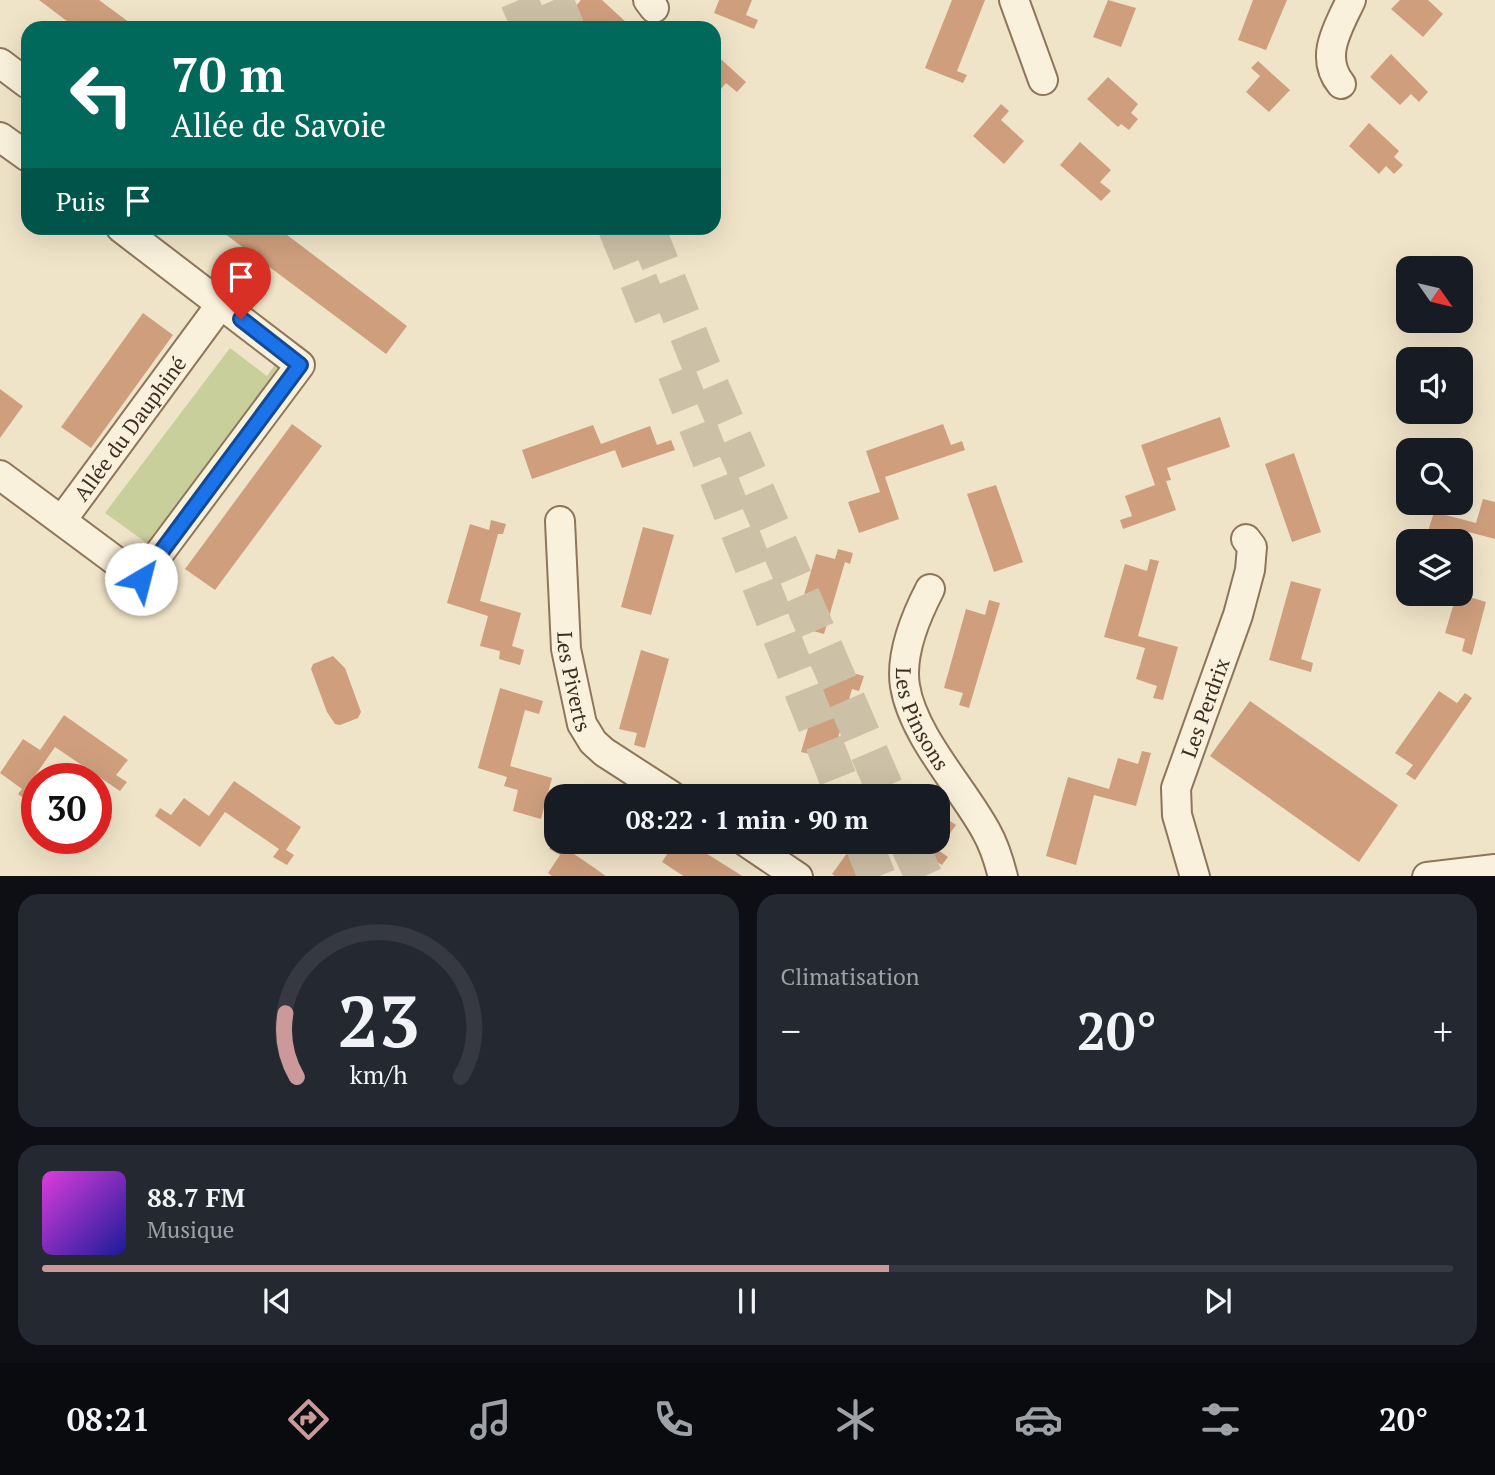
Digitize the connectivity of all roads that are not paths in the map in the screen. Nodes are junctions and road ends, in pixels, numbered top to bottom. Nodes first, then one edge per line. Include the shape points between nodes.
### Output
1 (1014, 0) edge
2 (1351, 0) edge
3 (0, 63) edge
4 (21, 79) edge
5 (1043, 80) dead end
6 (1341, 84) dead end
7 (0, 136) edge
8 (21, 152) edge
9 (130, 235) edge
10 (221, 304) junction
11 (0, 475) edge
12 (62, 520) junction
13 (560, 521) dead end
14 (1246, 539) dead end
15 (930, 589) dead end
16 (653, 784) edge
17 (764, 854) edge
18 (1495, 869) edge
19 (797, 876) edge
20 (1003, 876) edge
21 (1195, 876) edge
22 (1436, 876) edge

1 - 5 street
2 - 6 street via 1329,60
3 - 4 street
7 - 8 street
9 - 10 street
10 - 12 street, Allée du Dauphiné
10 - 12 street via 300,365 141,579
11 - 12 street
13 - 16 street, Les Piverts via 566,649 582,724 604,752
14 - 21 street, Les Perdrix via 1252,547 1251,559 1238,615 1176,788 1177,815
15 - 20 street, Les Pinsons via 910,641 904,685 934,750 987,833
17 - 19 street
18 - 22 street

